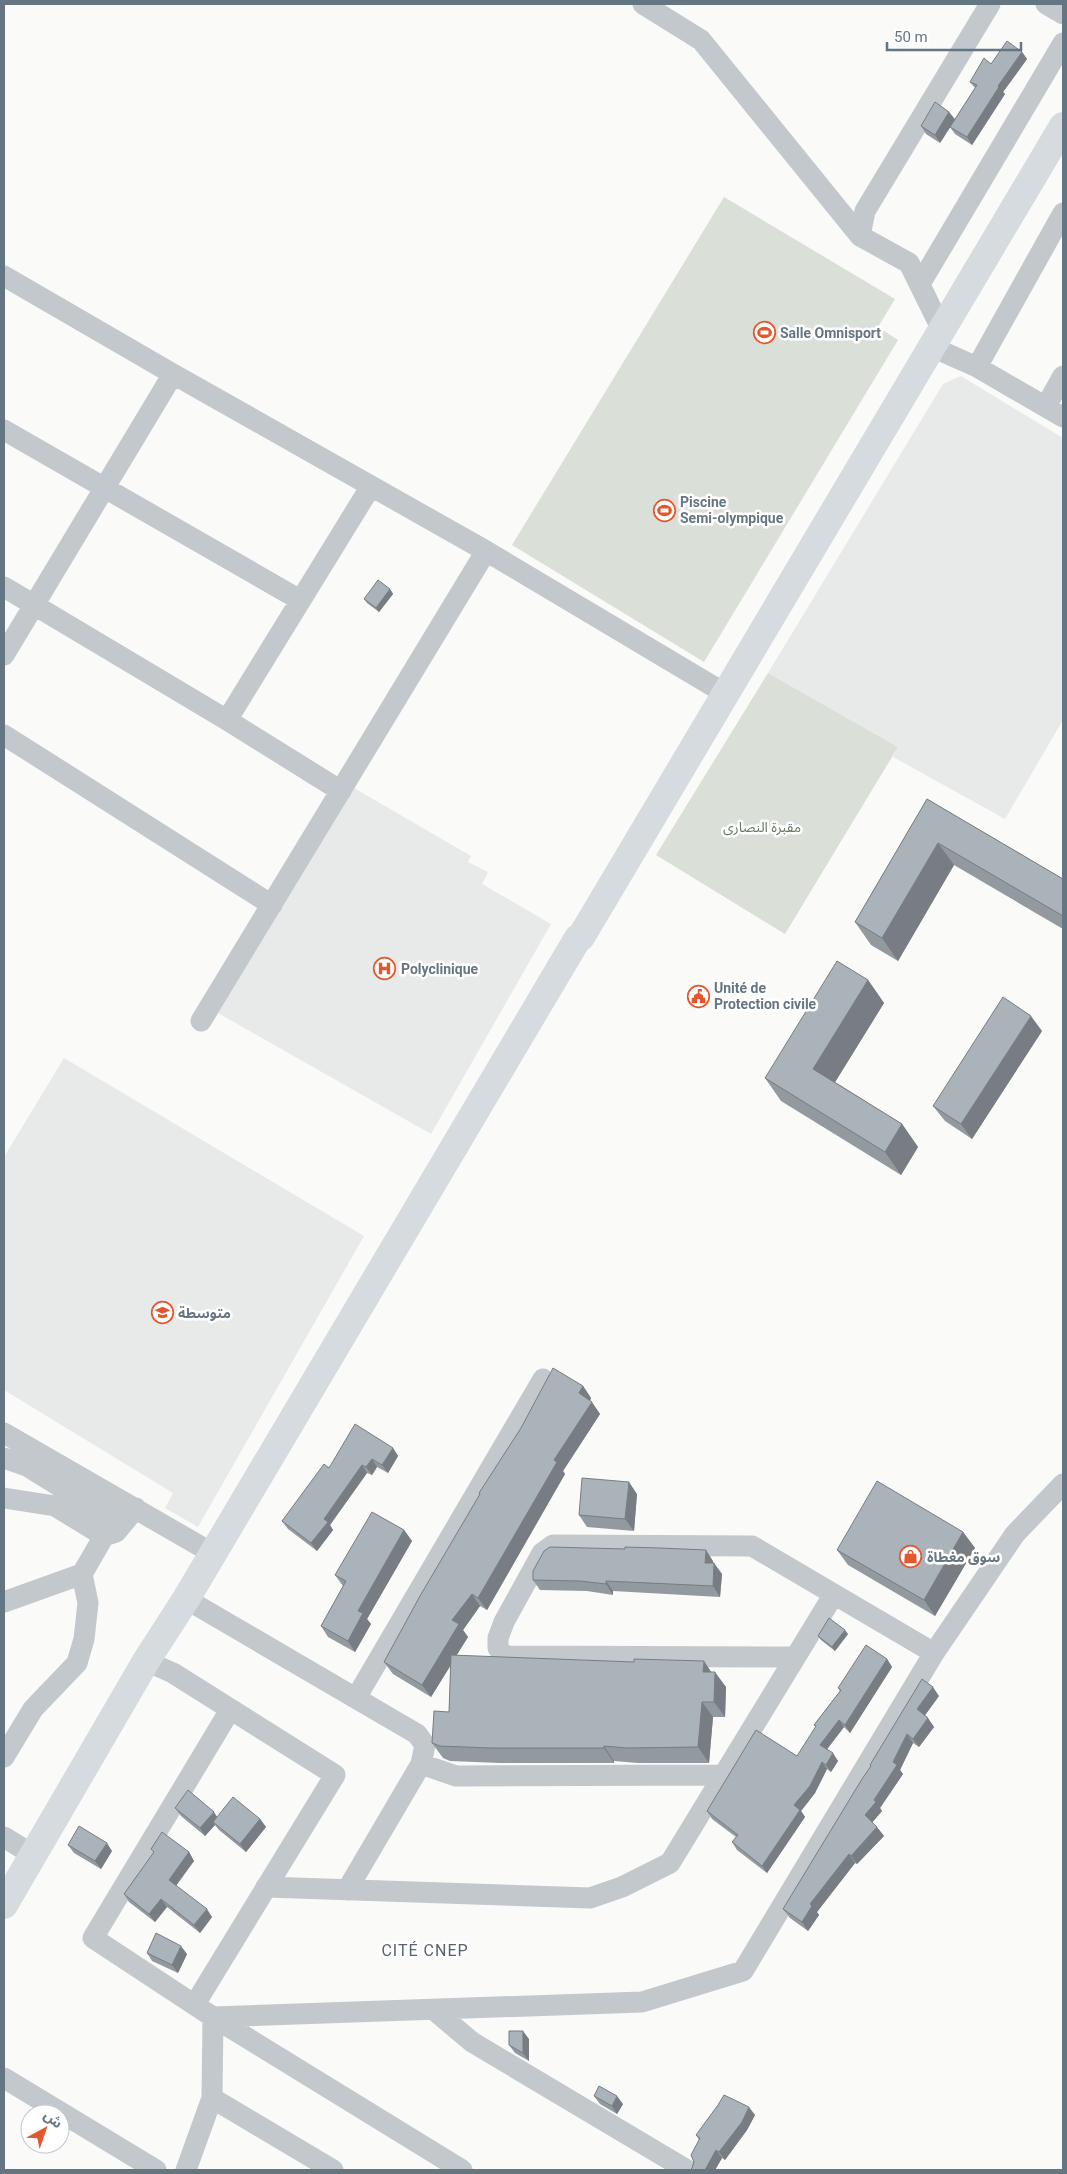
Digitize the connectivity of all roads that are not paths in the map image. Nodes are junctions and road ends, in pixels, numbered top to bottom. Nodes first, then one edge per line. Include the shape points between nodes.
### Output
1 (643, 4) edge
2 (990, 4) edge
3 (1046, 4) edge
4 (1063, 14) edge
5 (1063, 43) edge
6 (1063, 126) edge
7 (1063, 213) edge
8 (860, 236) junction
9 (4, 276) edge
10 (920, 284) junction
11 (937, 338) junction
12 (977, 367) junction
13 (173, 374) junction
14 (1063, 376) edge
15 (1055, 412) edge
16 (4, 430) edge
17 (371, 486) junction
18 (105, 487) junction
19 (486, 552) junction
20 (4, 586) edge
21 (300, 600) junction
22 (34, 604) junction
23 (4, 655) edge
24 (726, 694) junction
25 (227, 720) junction
26 (4, 735) edge
27 (341, 791) junction
28 (272, 905) junction
29 (201, 1021) dead end
30 (543, 1379) dead end
31 (4, 1433) edge
32 (4, 1458) edge
33 (1063, 1484) edge
34 (4, 1498) edge
35 (136, 1508) junction
36 (113, 1530) junction
37 (212, 1553) junction
38 (82, 1574) junction
39 (834, 1594) junction
40 (186, 1599) junction
41 (4, 1602) edge
42 (934, 1653) junction
43 (795, 1657) junction
44 (146, 1661) junction
45 (356, 1698) junction
46 (230, 1710) junction
47 (4, 1757) edge
48 (421, 1764) junction
49 (723, 1776) junction
50 (4, 1837) edge
51 (33, 1854) junction
52 (266, 1887) junction
53 (347, 1890) junction
54 (4, 1904) edge
55 (195, 2004) junction
56 (434, 2010) junction
57 (213, 2018) junction
58 (4, 2078) edge
59 (212, 2098) junction
60 (156, 2170) edge
61 (186, 2170) edge
62 (334, 2170) edge
63 (462, 2170) edge
64 (687, 2170) edge

1 - 8 street via 701,40
2 - 8 street via 865,211
3 - 4 street
5 - 10 street
6 - 11 main road
7 - 12 street
8 - 10 street via 909,263
9 - 13 street
10 - 11 street
11 - 12 street
11 - 24 main road
12 - 15 street
13 - 17 street
13 - 18 street
14 - 15 street
16 - 18 street
17 - 19 street
17 - 21 street
18 - 21 street
18 - 22 street
19 - 24 street
19 - 27 street
20 - 22 street
21 - 25 street
22 - 23 street
22 - 25 street
24 - 37 main road
25 - 27 street
26 - 28 street
27 - 28 street
28 - 29 street
30 - 45 street
31 - 35 street
32 - 36 street via 27,1466
33 - 42 street via 1015,1534
34 - 36 street via 55,1506
35 - 36 street
35 - 37 street
36 - 38 street
37 - 40 main road
38 - 41 street
38 - 47 street via 88,1603 84,1639 77,1663 33,1709
39 - 42 street
39 - 43 street
39 - 43 street via 752,1546 553,1545 542,1553 498,1638 498,1648 505,1656
40 - 44 main road
40 - 45 street
42 - 56 street via 742,1971 642,2002
43 - 49 street
44 - 46 street
44 - 51 main road
45 - 48 street via 417,1734 425,1745
46 - 52 street via 335,1775
46 - 55 street via 93,1938
48 - 49 street via 456,1776
48 - 53 street
49 - 53 street via 670,1863 622,1887 590,1898
50 - 51 street
51 - 54 main road
52 - 53 street
52 - 55 street
55 - 57 street
56 - 57 street
56 - 64 street via 472,2042
57 - 59 street
57 - 63 street
58 - 60 street
59 - 61 street
59 - 62 street

